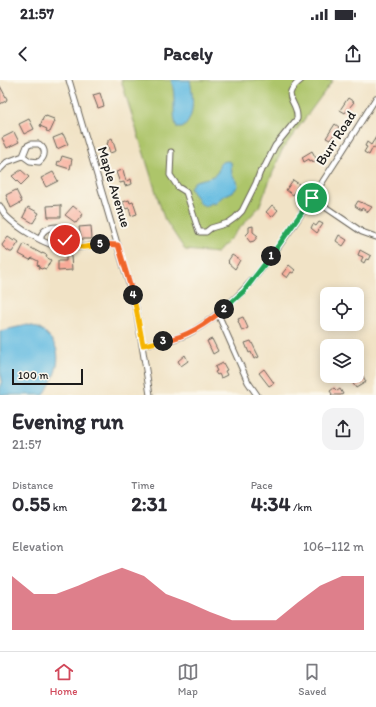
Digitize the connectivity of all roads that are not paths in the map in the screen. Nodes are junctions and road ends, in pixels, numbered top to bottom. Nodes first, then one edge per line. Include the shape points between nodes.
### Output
1 (69, 80) edge
2 (301, 80) edge
3 (376, 98) edge
4 (171, 152) dead end
5 (23, 156) junction
6 (0, 169) edge
7 (312, 198) junction
8 (0, 206) edge
9 (376, 237) edge
10 (41, 240) junction
11 (64, 242) junction
12 (118, 245) junction
13 (218, 314) junction
14 (143, 345) junction
15 (150, 395) edge
16 (257, 395) edge

1 - 12 street, Maple Avenue
2 - 4 street via 290,90 290,99 298,113 297,119 275,146 242,211 228,223 206,232 199,232 186,192 170,175
3 - 7 street, Burr Road
5 - 5 street via 27,146 31,144 39,144 45,151 39,162 30,161
5 - 6 street via 7,162
7 - 9 street via 362,232
7 - 13 street, Burr Road via 244,291
8 - 10 street via 16,225
10 - 11 street via 56,246
10 - 11 street via 40,236 44,231 57,226 64,232
11 - 12 street via 86,248 101,244
12 - 14 street, Maple Avenue via 136,308
13 - 14 street, Burr Road via 183,336
13 - 16 street via 248,382
14 - 15 street, Maple Avenue

